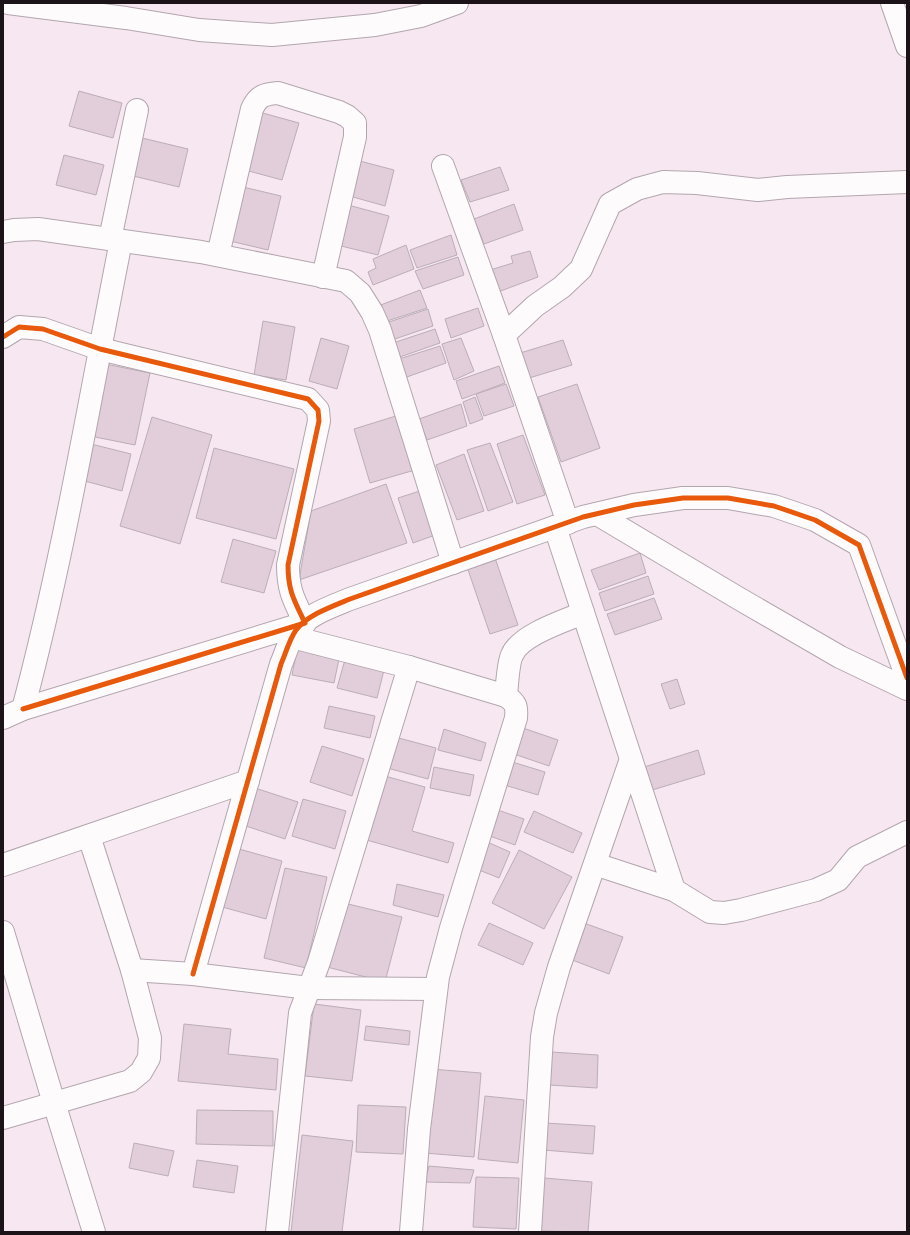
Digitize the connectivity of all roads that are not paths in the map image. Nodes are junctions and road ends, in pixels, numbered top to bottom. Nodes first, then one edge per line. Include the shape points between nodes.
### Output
1 (8, 3) edge
2 (457, 3) edge
3 (892, 3) edge
4 (907, 46) edge
5 (137, 110) dead end
6 (443, 166) dead end
7 (907, 182) edge
8 (3, 232) edge
9 (116, 240) junction
10 (218, 255) junction
11 (323, 277) junction
12 (504, 335) junction
13 (3, 337) edge
14 (100, 349) junction
15 (597, 514) junction
16 (561, 525) junction
17 (452, 563) junction
18 (583, 613) junction
19 (298, 630) junction
20 (409, 667) junction
21 (907, 678) edge
22 (907, 689) edge
23 (506, 696) junction
24 (23, 709) junction
25 (3, 718) edge
26 (631, 759) junction
27 (248, 782) junction
28 (907, 832) edge
29 (89, 836) junction
30 (595, 864) junction
31 (3, 865) edge
32 (674, 890) junction
33 (3, 932) edge
34 (132, 970) junction
35 (193, 974) junction
36 (310, 988) junction
37 (436, 990) junction
38 (54, 1103) junction
39 (3, 1118) edge
40 (94, 1232) edge
41 (277, 1232) edge
42 (411, 1232) edge
43 (530, 1232) edge

1 - 2 street via 200,30 272,35 375,25 422,16
3 - 4 street
5 - 9 street
6 - 12 street
7 - 12 street via 787,186 758,190 663,182 637,189 610,204 581,269
8 - 9 street via 38,229
9 - 10 street
9 - 14 street
10 - 11 street
10 - 11 street via 252,109 256,100 278,93 339,112 355,123 355,137
11 - 17 street via 346,282 360,293 372,312 380,330
12 - 16 street
13 - 14 street via 19,327 43,329
14 - 19 street via 308,399 318,410 319,421 288,565 288,580
14 - 24 street via 58,566
15 - 16 street
15 - 21 street via 634,505 683,498 728,498 774,506 815,520 858,546
15 - 22 street via 840,657
16 - 17 street
16 - 18 street
17 - 19 street via 319,612
18 - 23 street via 538,631 521,644 512,655
18 - 26 street
19 - 20 street
19 - 24 street
19 - 27 street via 281,664
20 - 23 street
20 - 36 street
23 - 37 street via 514,701 517,709 516,718 451,928
24 - 25 street
26 - 30 street
26 - 32 street
27 - 29 street
27 - 35 street
28 - 32 street via 857,857 838,880 816,890 741,910 710,912
29 - 31 street
29 - 34 street
30 - 32 street
30 - 43 street via 559,967 546,1013 542,1037
33 - 38 street
34 - 35 street
34 - 38 street via 150,1038 149,1058 141,1072 130,1081
35 - 36 street
36 - 37 street
36 - 41 street via 300,1013
37 - 42 street via 419,1129
38 - 39 street
38 - 40 street

